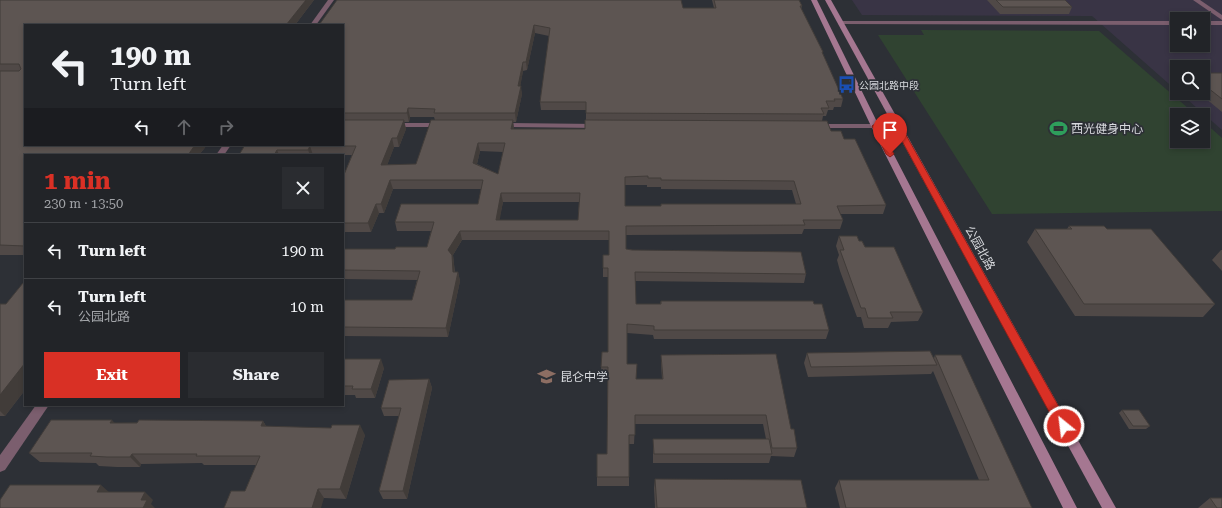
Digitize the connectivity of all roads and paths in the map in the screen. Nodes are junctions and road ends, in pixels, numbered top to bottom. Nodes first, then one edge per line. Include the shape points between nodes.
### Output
1 (331, 0) edge
2 (814, 0) edge
3 (828, 0) edge
4 (1196, 0) edge
5 (1222, 18) edge
6 (840, 23) junction
7 (1170, 23) edge
8 (1210, 23) edge
9 (1222, 23) edge
10 (314, 24) edge
11 (383, 125) edge
12 (454, 125) edge
13 (494, 126) edge
14 (605, 126) edge
15 (804, 126) edge
16 (875, 126) junction
17 (897, 126) junction
18 (42, 406) edge
19 (0, 466) edge
20 (1070, 508) edge
21 (1109, 508) edge

1 - 10 street
2 - 16 main road
3 - 6 main road, 公园北路
4 - 5 street
6 - 7 street
6 - 17 main road, 公园北路
8 - 9 street
11 - 12 street
13 - 14 street
15 - 16 street
16 - 17 street
16 - 20 main road
17 - 21 main road, 公园北路
18 - 19 street

